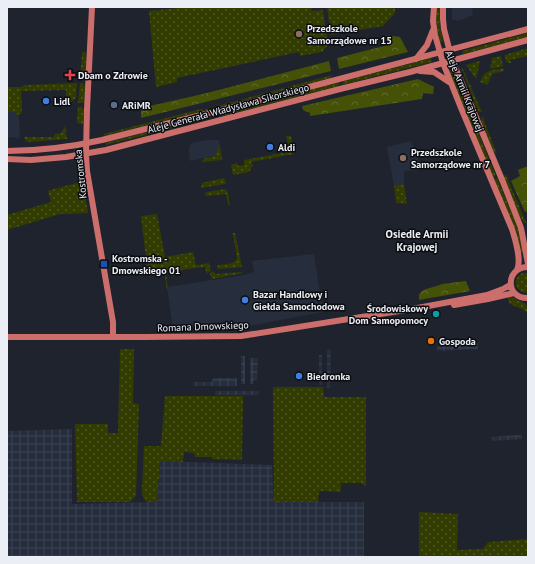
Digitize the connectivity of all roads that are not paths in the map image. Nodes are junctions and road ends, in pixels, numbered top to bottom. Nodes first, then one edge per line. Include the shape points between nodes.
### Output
1 (92, 7) edge
2 (434, 7) edge
3 (443, 7) edge
4 (434, 28) junction
5 (528, 29) edge
6 (528, 40) edge
7 (449, 50) junction
8 (439, 53) junction
9 (416, 59) junction
10 (452, 60) junction
11 (442, 63) junction
12 (410, 72) junction
13 (450, 82) junction
14 (223, 109) junction
15 (219, 121) junction
16 (86, 143) junction
17 (7, 151) edge
18 (86, 154) junction
19 (7, 159) edge
20 (528, 264) edge
21 (528, 267) edge
22 (517, 270) junction
23 (510, 284) junction
24 (514, 293) junction
25 (488, 297) junction
26 (527, 300) edge
27 (113, 337) junction
28 (7, 338) edge

1 - 16 street, Kostromska
2 - 4 street, Aleje Armii Krajowej
3 - 7 street, Aleje Armii Krajowej via 443,26
4 - 8 street, Aleje Armii Krajowej
4 - 9 street via 427,45
5 - 7 street, Aleje Generała Władysława Sikorskiego
6 - 10 street, Aleje Generała Władysława Sikorskiego
7 - 8 street, Aleje Generała Władysława Sikorskiego
7 - 10 street, Aleje Armii Krajowej
8 - 9 street, Aleje Generała Władysława Sikorskiego
8 - 11 street, Aleje Armii Krajowej
9 - 14 street, Aleje Generała Władysława Sikorskiego
10 - 11 street, Aleje Generała Władysława Sikorskiego
10 - 20 street, Aleje Armii Krajowej via 521,228
11 - 12 street, Aleje Generała Władysława Sikorskiego
11 - 13 street, Aleje Armii Krajowej
12 - 13 street via 434,72
12 - 15 street, Aleje Generała Władysława Sikorskiego
13 - 22 street, Aleje Armii Krajowej via 512,229 519,262
14 - 15 street via 218,114
14 - 16 street, Aleje Generała Władysława Sikorskiego
15 - 18 street, Aleje Generała Władysława Sikorskiego
16 - 17 street, Aleje Generała Władysława Sikorskiego
16 - 18 street, Kostromska
18 - 19 street, Aleje Generała Władysława Sikorskiego
18 - 27 street, Kostromska via 113,322
21 - 22 street
22 - 23 street
23 - 24 street
23 - 25 street, Romana Dmowskiego
24 - 25 street, Romana Dmowskiego
24 - 26 street
25 - 27 street, Romana Dmowskiego via 241,336
27 - 28 street, Romana Dmowskiego

